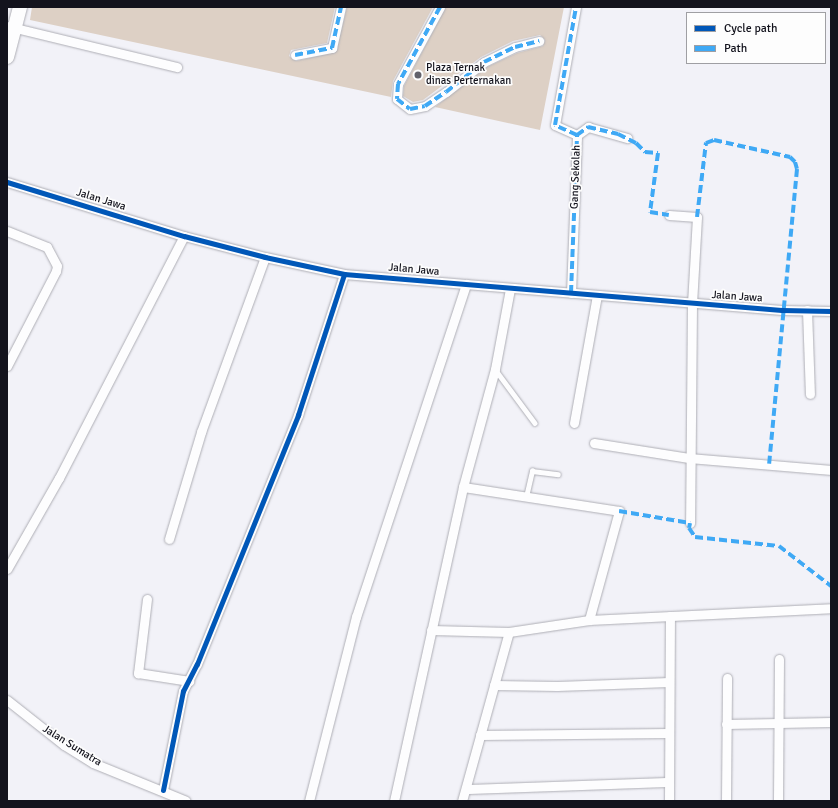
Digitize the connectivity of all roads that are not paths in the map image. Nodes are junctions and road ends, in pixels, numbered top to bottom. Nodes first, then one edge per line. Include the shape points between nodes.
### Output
1 (20, 7) edge
2 (341, 7) edge
3 (440, 7) edge
4 (576, 7) edge
5 (12, 27) edge
6 (539, 41) dead end
7 (295, 55) dead end
8 (7, 57) edge
9 (177, 67) dead end
10 (577, 135) junction
11 (627, 138) dead end
12 (7, 182) edge
13 (669, 215) dead end
14 (7, 231) edge
15 (184, 236) junction
16 (265, 257) junction
17 (344, 274) junction
18 (466, 284) junction
19 (510, 289) junction
20 (571, 293) junction
21 (597, 295) junction
22 (692, 303) junction
23 (807, 310) junction
24 (831, 311) edge
25 (7, 366) edge
26 (495, 369) junction
27 (810, 394) dead end
28 (535, 423) dead end
29 (574, 423) dead end
30 (594, 443) dead end
31 (689, 458) junction
32 (831, 470) edge
33 (558, 474) dead end
34 (463, 487) junction
35 (526, 497) junction
36 (690, 523) dead end
37 (169, 539) dead end
38 (7, 569) edge
39 (147, 599) dead end
40 (831, 608) edge
41 (670, 616) junction
42 (589, 620) junction
43 (431, 630) junction
44 (509, 632) junction
45 (779, 659) dead end
46 (727, 678) dead end
47 (189, 681) junction
48 (669, 682) junction
49 (494, 685) junction
50 (7, 700) edge
51 (779, 722) junction
52 (831, 722) edge
53 (726, 724) junction
54 (669, 733) junction
55 (480, 735) junction
56 (669, 782) junction
57 (466, 789) junction
58 (163, 790) junction
59 (186, 801) edge
60 (309, 801) edge
61 (394, 801) edge
62 (462, 801) edge
63 (669, 801) edge
64 (726, 801) edge
65 (778, 801) edge

1 - 5 main road
2 - 7 street via 332,48
3 - 6 street via 398,84 396,99 410,109 424,106 484,62 515,47
4 - 10 street, Gang Sekolah via 555,125
5 - 8 main road
5 - 9 street
10 - 11 street via 588,127
10 - 20 street, Gang Sekolah
12 - 15 street, Jalan Jawa
13 - 22 street via 697,217
14 - 25 street via 47,247 57,266
15 - 16 street, Jalan Jawa
15 - 38 street via 59,478
16 - 17 street, Jalan Jawa
16 - 37 street via 201,432
17 - 18 street, Jalan Jawa
17 - 47 street via 298,415
18 - 19 street, Jalan Jawa
18 - 60 street via 356,617
19 - 20 street, Jalan Jawa
19 - 26 street
20 - 21 street, Jalan Jawa
21 - 22 street, Jalan Jawa
21 - 29 street
22 - 23 street, Jalan Jawa
22 - 31 street
23 - 24 street, Jalan Jawa
23 - 27 street
26 - 28 lane
26 - 34 street
30 - 31 street
31 - 32 street
31 - 36 street
33 - 35 lane via 532,471
34 - 35 street
34 - 43 street
35 - 42 street via 619,511
39 - 47 street via 138,673
40 - 41 street
41 - 42 street
41 - 48 street
42 - 44 street
43 - 44 street
43 - 61 street
44 - 49 street
45 - 51 street
46 - 53 street
47 - 58 street via 183,691
48 - 49 street via 557,686
48 - 54 street
49 - 55 street
50 - 58 street, Jalan Sumatra via 64,744 94,763
51 - 52 street
51 - 53 street
51 - 65 street
53 - 64 street
54 - 55 street
54 - 56 street
55 - 57 street
56 - 57 street
56 - 63 street
57 - 62 street
58 - 59 street, Jalan Sumatra

